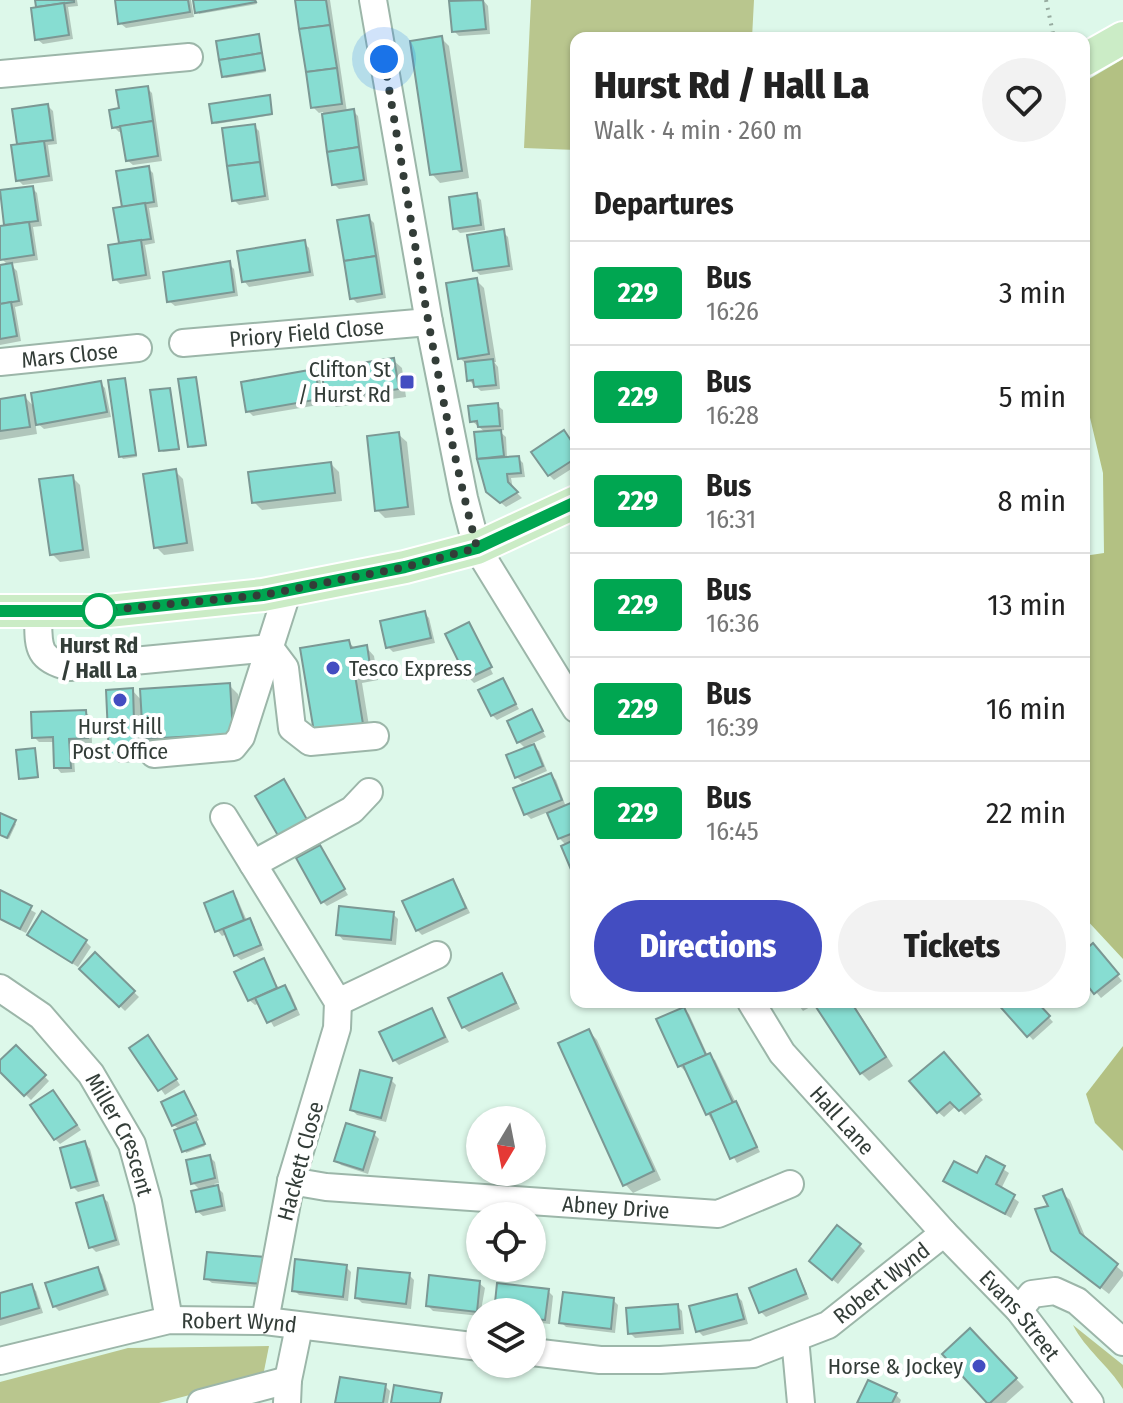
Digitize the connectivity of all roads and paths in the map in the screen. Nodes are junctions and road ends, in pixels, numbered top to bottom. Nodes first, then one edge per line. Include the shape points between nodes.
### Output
1 (373, 0) edge
2 (1046, 0) edge
3 (1053, 32) edge
4 (1123, 38) edge
5 (189, 57) dead end
6 (1090, 57) edge
7 (0, 74) edge
8 (429, 322) junction
9 (183, 343) dead end
10 (138, 348) dead end
11 (0, 362) edge
12 (570, 505) edge
13 (477, 548) junction
14 (288, 590) junction
15 (0, 611) edge
16 (38, 612) junction
17 (270, 648) junction
18 (570, 699) edge
19 (375, 736) dead end
20 (154, 754) dead end
21 (369, 792) dead end
22 (224, 817) dead end
23 (253, 864) junction
24 (437, 955) dead end
25 (0, 988) edge
26 (338, 1002) junction
27 (755, 1008) edge
28 (291, 1181) junction
29 (790, 1184) dead end
30 (944, 1233) junction
31 (1019, 1310) junction
32 (169, 1320) junction
33 (265, 1321) junction
34 (299, 1327) junction
35 (795, 1338) junction
36 (1123, 1342) edge
37 (466, 1345) edge
38 (546, 1354) edge
39 (0, 1361) edge
40 (288, 1392) edge
41 (201, 1403) edge
42 (801, 1403) edge
43 (1090, 1403) edge

1 - 8 street
2 - 3 path
4 - 6 main road
5 - 7 street
8 - 9 street, Priory Field Close
8 - 13 street
10 - 11 street, Mars Close
12 - 13 main road
13 - 14 main road
13 - 18 street
14 - 16 main road via 108,611
14 - 17 street
15 - 16 main road
16 - 17 street via 43,655 70,667
17 - 19 street via 285,668 292,728 310,742
17 - 20 street via 233,747
21 - 23 street via 352,810
22 - 23 street
23 - 26 street
24 - 26 street
25 - 32 street, Miller Crescent via 41,1016 91,1074 132,1144
26 - 28 street, Hackett Close via 337,1028
27 - 30 street, Hall Lane via 782,1053
28 - 29 street, Abney Drive via 718,1214
28 - 33 street, Hackett Close
30 - 31 street, Evans Street
30 - 35 street, Robert Wynd via 828,1325
31 - 36 street via 1032,1294 1055,1291 1077,1301
31 - 43 street, Evans Street
32 - 33 street, Robert Wynd
32 - 39 street, Robert Wynd
33 - 34 street, Robert Wynd
34 - 37 street, Robert Wynd
34 - 40 street
35 - 38 street, Robert Wynd via 753,1354 660,1360
35 - 42 street
40 - 41 street

